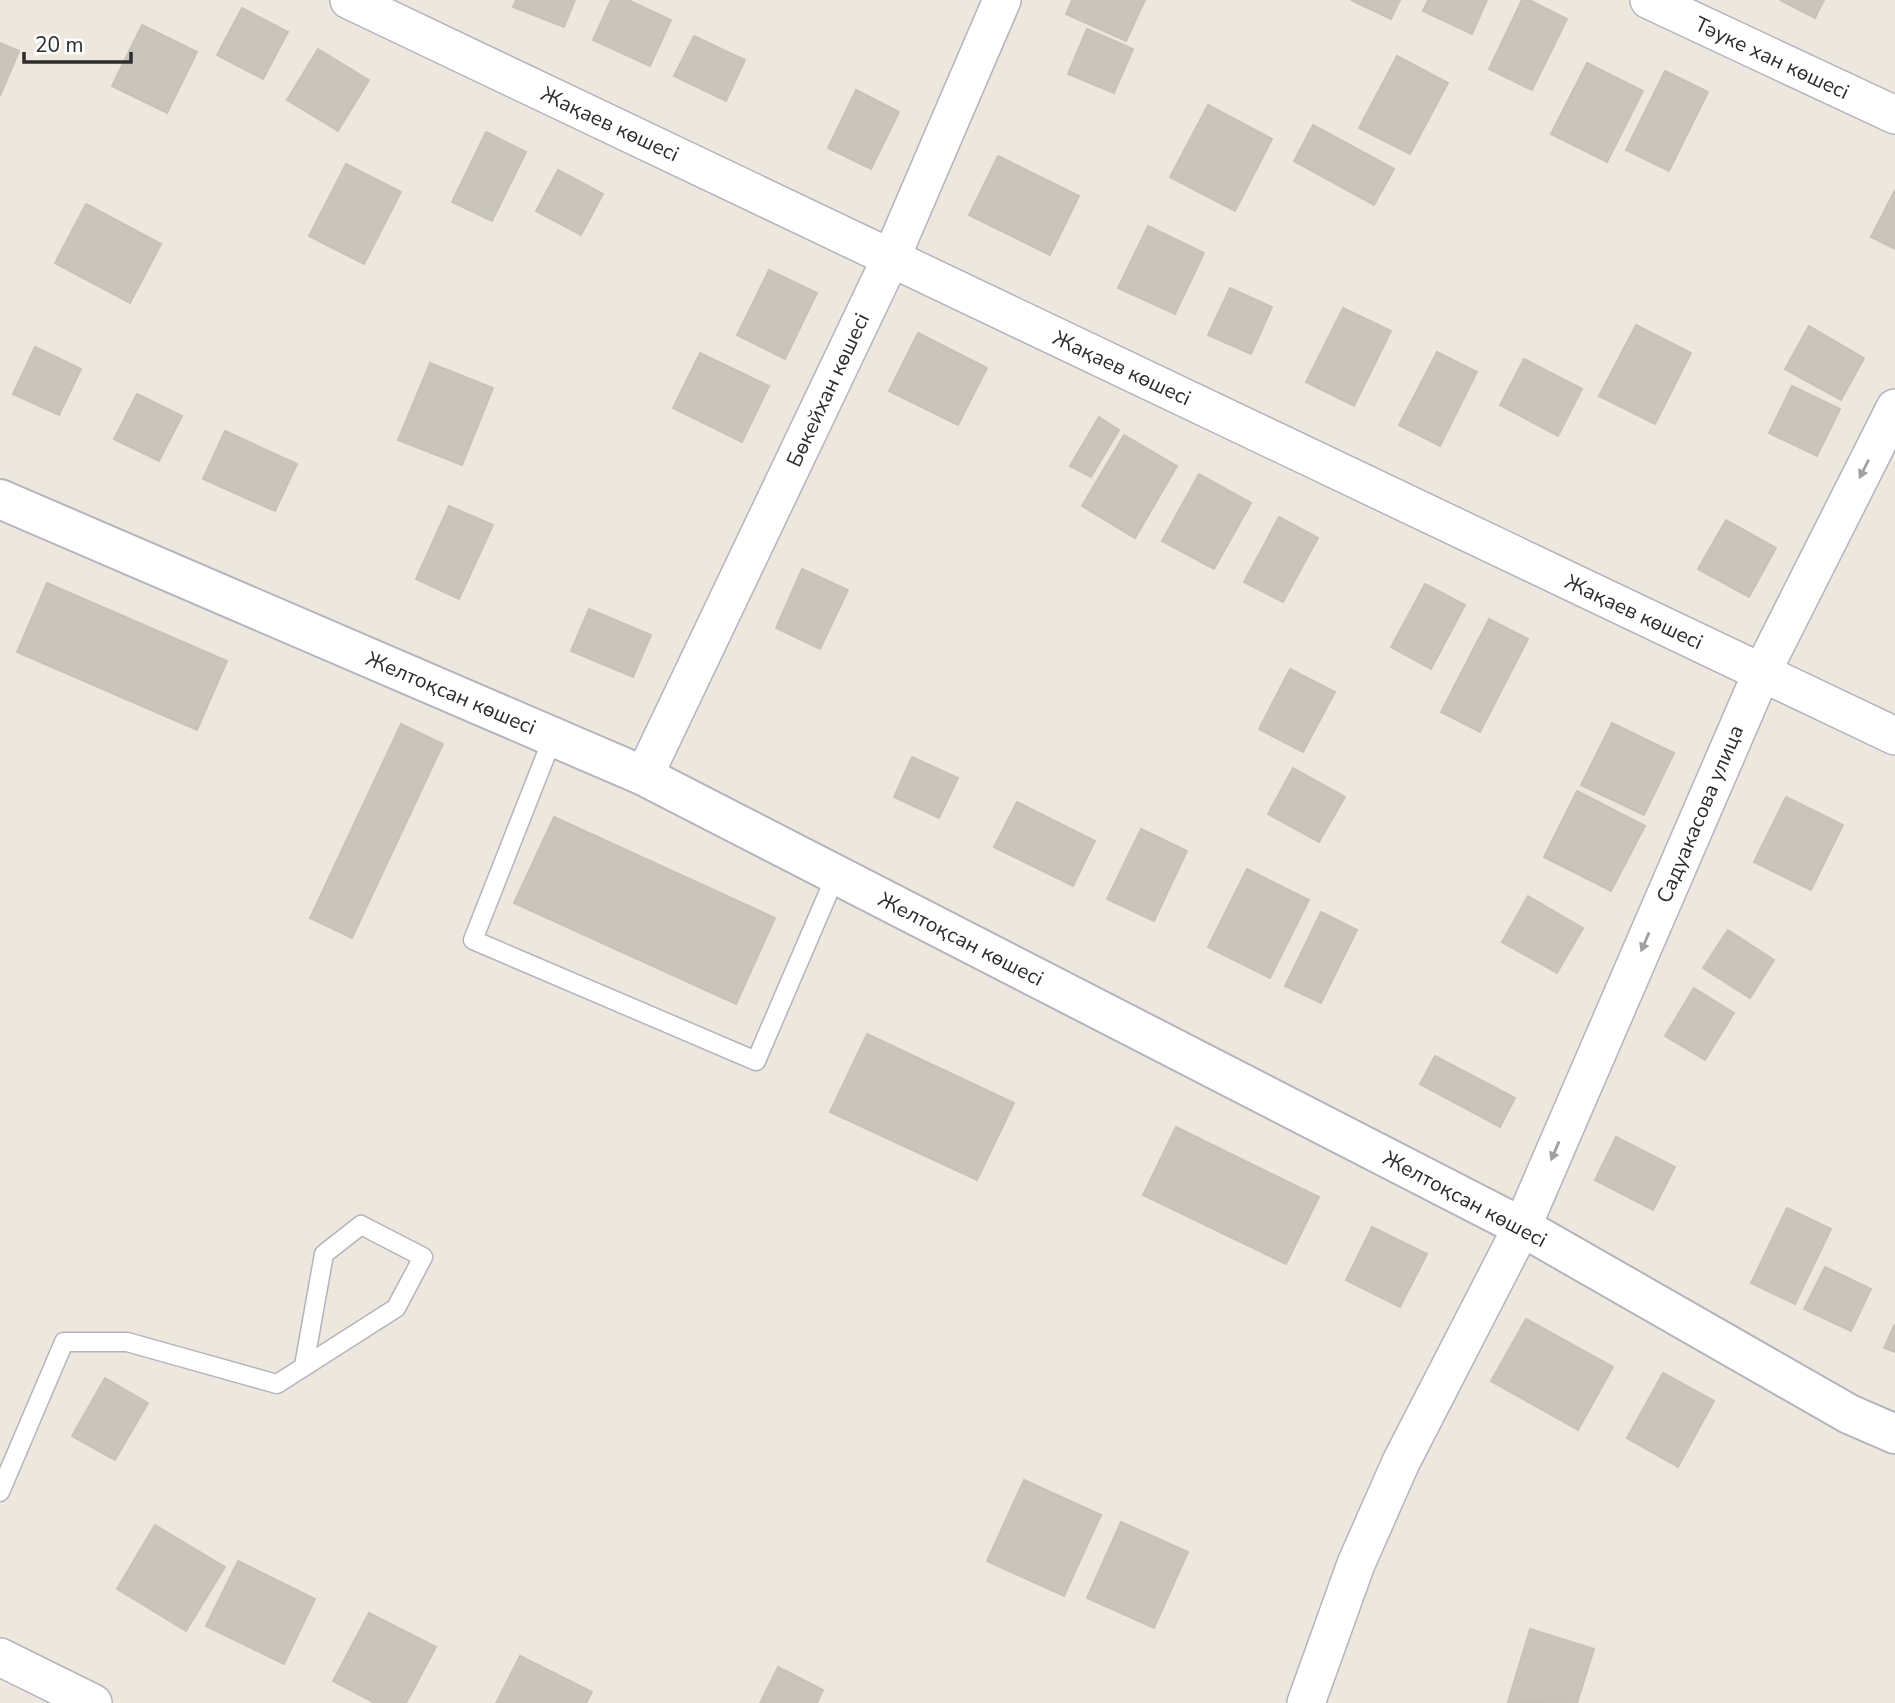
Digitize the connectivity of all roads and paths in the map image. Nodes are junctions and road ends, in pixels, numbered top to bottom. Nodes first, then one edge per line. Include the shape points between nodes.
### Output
1 (349, 0) edge
2 (1002, 0) edge
3 (1649, 0) edge
4 (1895, 115) edge
5 (891, 258) junction
6 (1895, 408) edge
7 (0, 499) edge
8 (1762, 673) junction
9 (1895, 736) edge
10 (553, 737) junction
11 (644, 776) junction
12 (836, 875) junction
13 (1522, 1227) junction
14 (304, 1366) junction
15 (1895, 1434) edge
16 (0, 1492) edge
17 (0, 1657) edge
18 (93, 1703) edge
19 (1306, 1703) edge

1 - 5 street, Жақаев көшесі
2 - 5 street, Бөкейхан көшесі
3 - 4 street, Тәуке хан көшесі
5 - 8 street, Жақаев көшесі
5 - 11 street, Бөкейхан көшесі
6 -> 8 street, Садуакасова улица
7 - 10 street, Желтоқсан көшесі
8 - 9 street, Жақаев көшесі
8 -> 13 street, Садуакасова улица
10 - 11 street, Желтоқсан көшесі
10 - 12 lane via 472,940 756,1061
11 - 12 street, Желтоқсан көшесі
12 - 13 street, Желтоқсан көшесі
13 - 15 street, Желтоқсан көшесі via 1849,1414
13 - 19 street, Садуакасова улица via 1401,1462 1356,1564
14 - 14 lane via 396,1308 422,1257 361,1225 324,1254
14 - 16 lane via 277,1384 127,1342 64,1342
17 - 18 street

